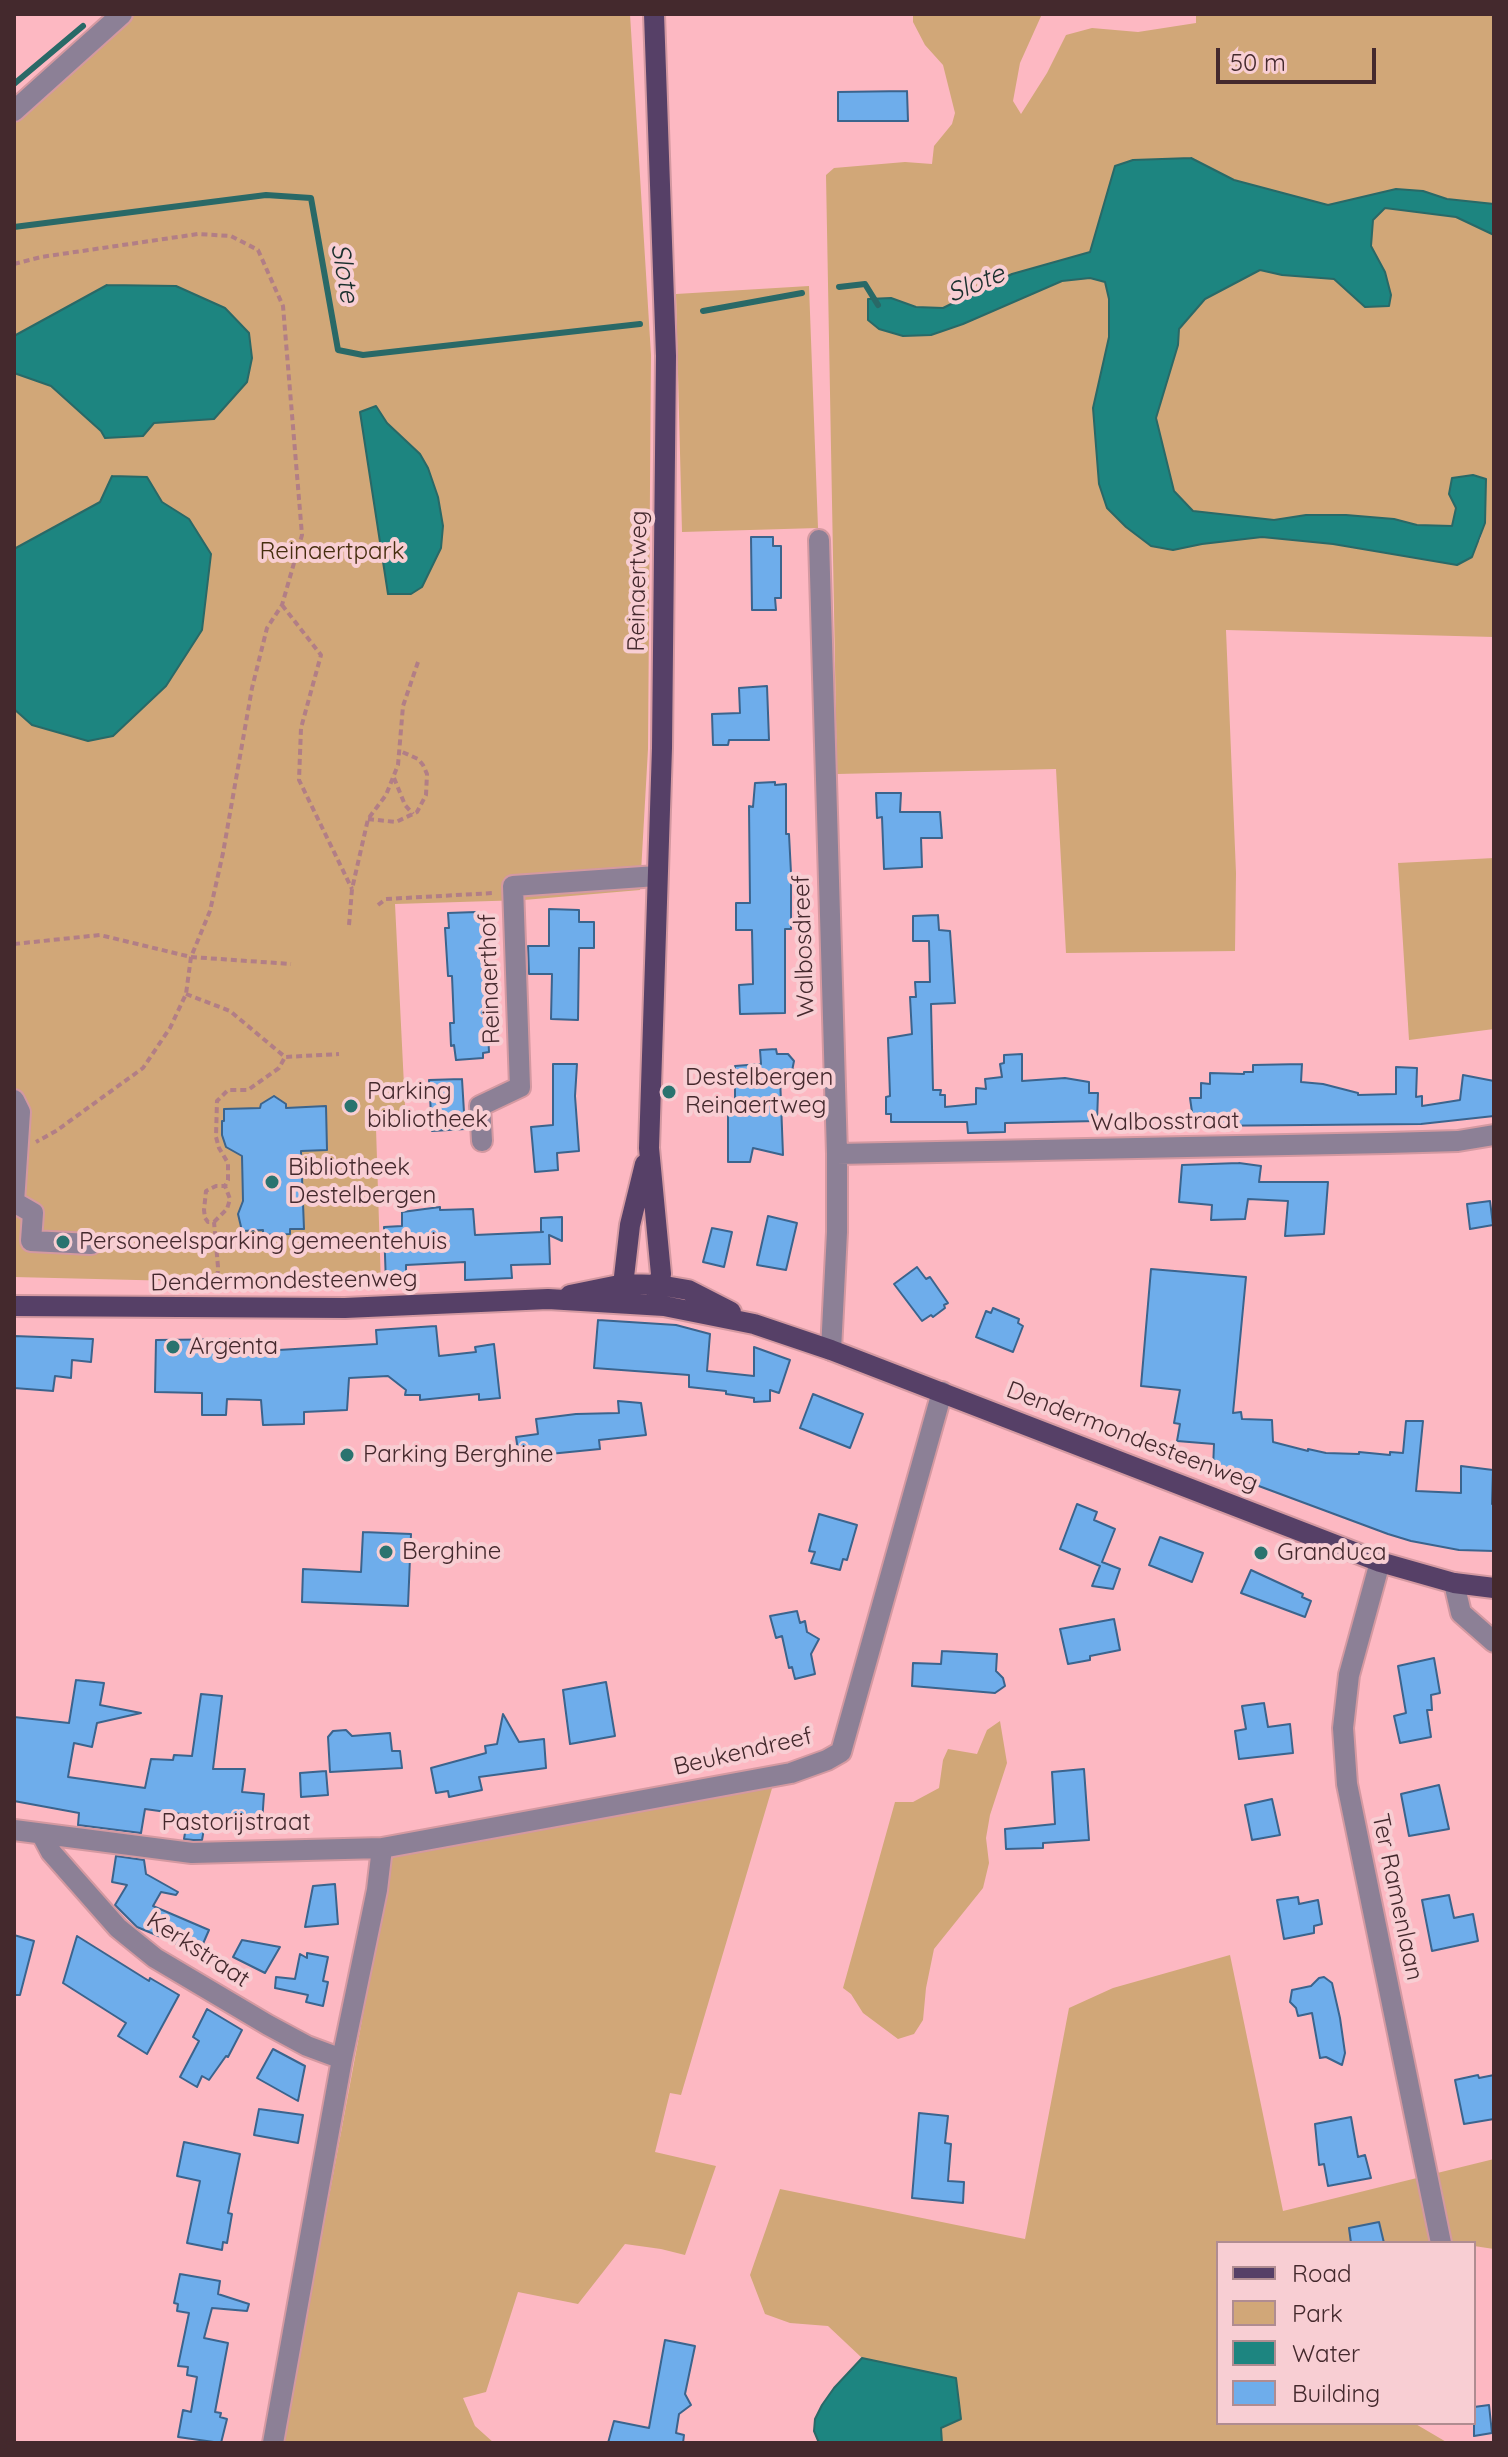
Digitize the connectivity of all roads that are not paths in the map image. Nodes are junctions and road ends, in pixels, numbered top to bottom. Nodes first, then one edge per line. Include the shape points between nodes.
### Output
1 (122, 14) edge
2 (654, 14) edge
3 (14, 111) edge
4 (819, 540) dead end
5 (657, 876) junction
6 (14, 1100) edge
7 (1494, 1135) edge
8 (482, 1141) dead end
9 (649, 1148) junction
10 (837, 1154) junction
11 (14, 1202) edge
12 (91, 1244) dead end
13 (622, 1293) junction
14 (657, 1295) junction
15 (14, 1306) edge
16 (831, 1350) junction
17 (942, 1392) junction
18 (1380, 1562) junction
19 (1454, 1583) junction
20 (1494, 1588) edge
21 (1494, 1642) edge
22 (14, 1830) edge
23 (42, 1835) junction
24 (382, 1848) junction
25 (342, 2059) junction
26 (1441, 2241) edge
27 (273, 2443) edge

1 - 3 street
2 - 5 main road, Reinaertweg via 666,356
4 - 10 street, Walbosdreef
5 - 8 street, Reinaerthof via 513,886 520,1087 480,1106
5 - 9 main road, Reinaertweg
6 - 11 street via 20,1112
7 - 10 street, Walbosstraat via 1430,1142
9 - 13 main road, Reinaertweg via 630,1225
9 - 14 main road, Reinaertweg via 659,1251
10 - 16 street, Walbosdreef
11 - 12 street via 33,1213 31,1241
13 - 14 main road, Dendermondesteenweg
13 - 15 main road, Dendermondesteenweg via 589,1289 554,1299 345,1308
14 - 16 main road, Dendermondesteenweg
16 - 17 main road, Dendermondesteenweg
17 - 18 main road, Dendermondesteenweg
17 - 24 street, Beukendreef via 841,1752 791,1773
18 - 19 main road, Dendermondesteenweg
18 - 26 street, Ter Ramenlaan via 1349,1675 1343,1728 1347,1784
19 - 20 main road, Dendermondesteenweg
19 - 21 street via 1461,1613
22 - 23 street
23 - 24 street, Pastorijstraat via 192,1853
23 - 25 street, Kerkstraat via 118,1928 155,1958 268,2025
24 - 25 street
25 - 27 street

